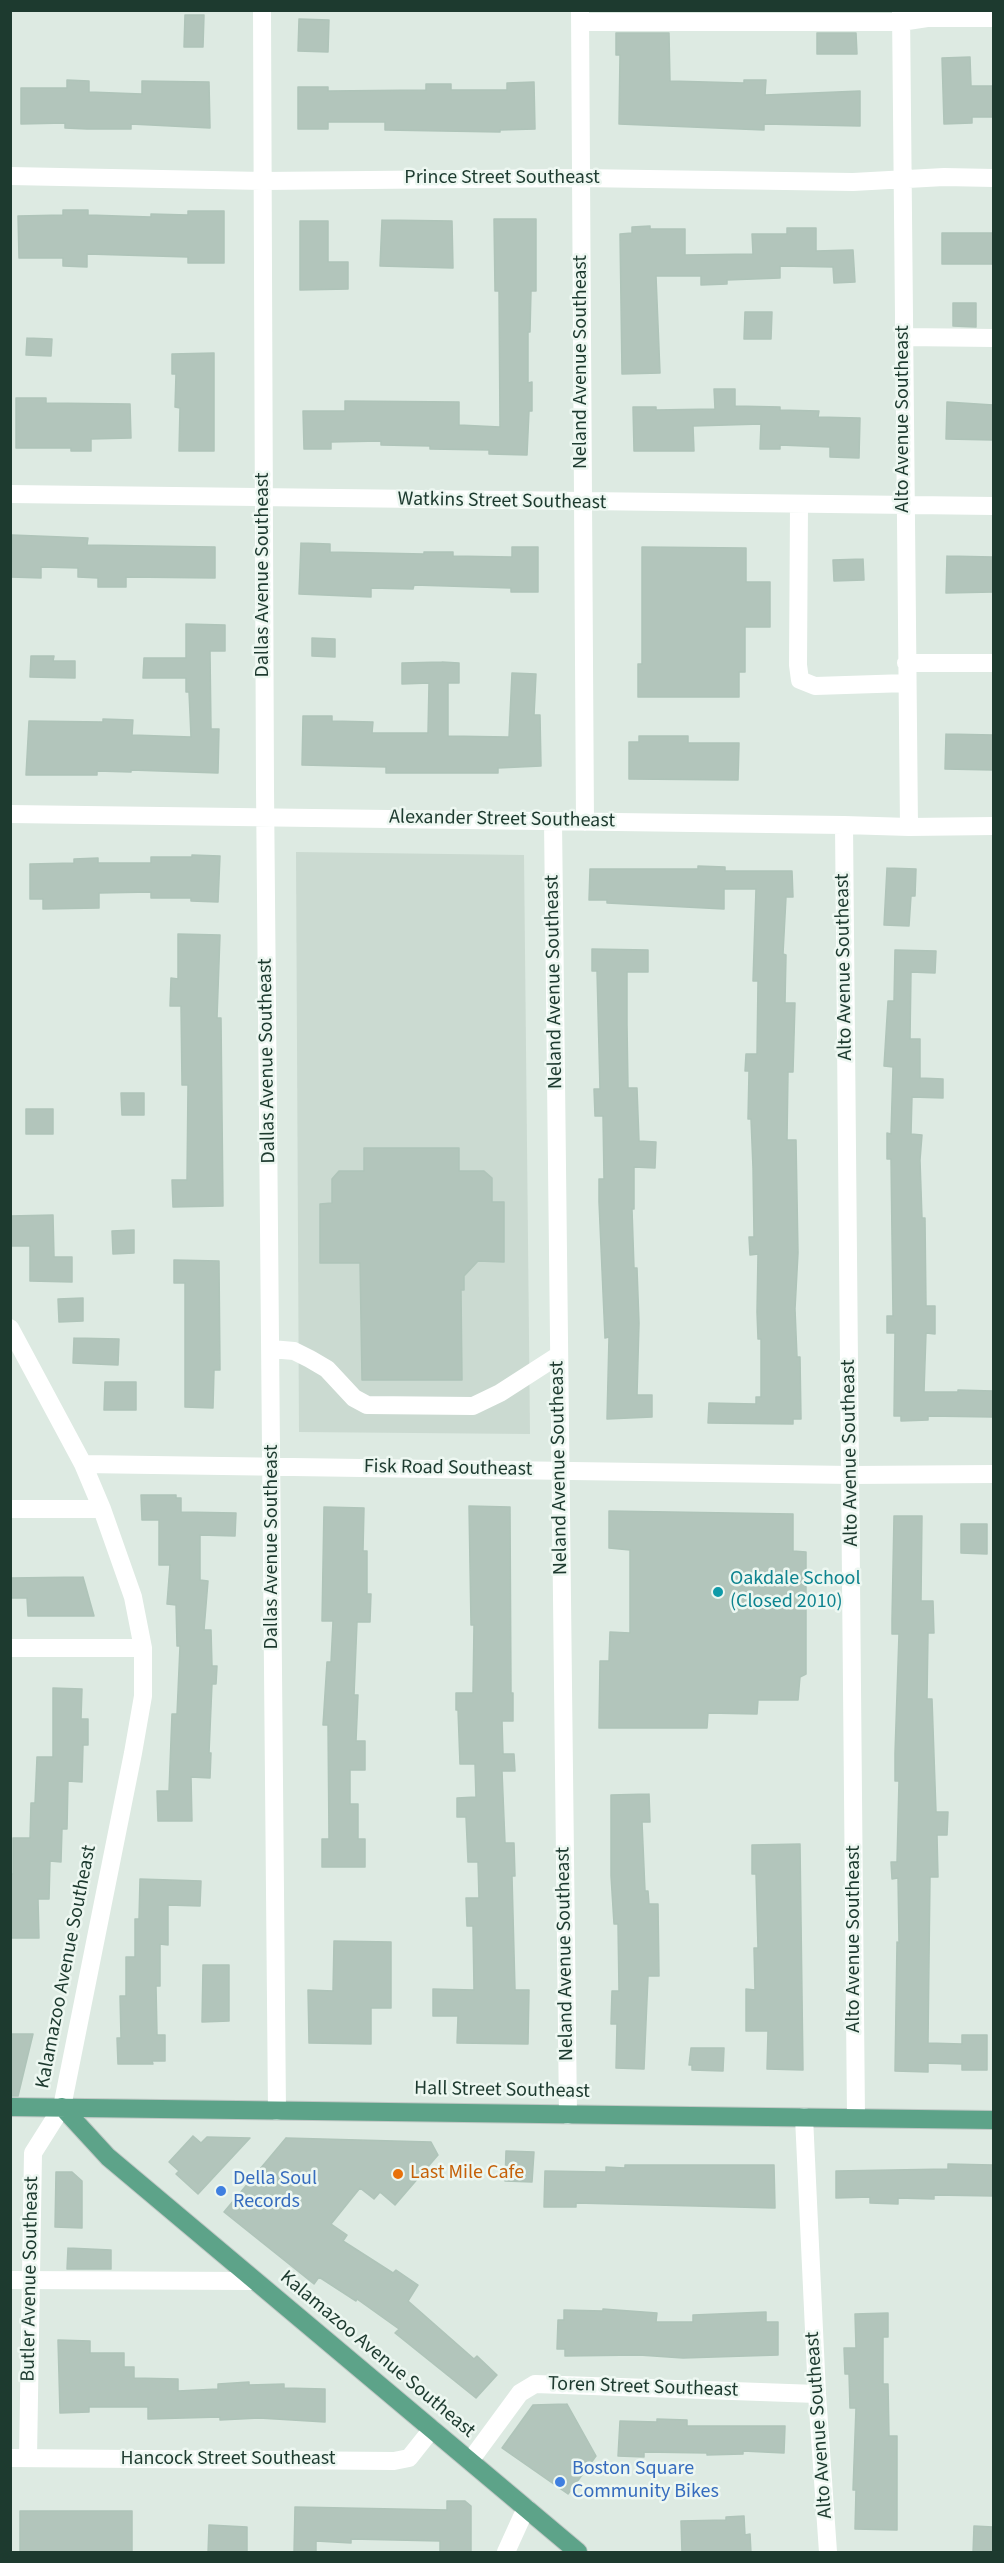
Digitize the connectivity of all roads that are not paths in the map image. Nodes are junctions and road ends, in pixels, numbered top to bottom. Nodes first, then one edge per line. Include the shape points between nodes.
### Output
1 (262, 10) edge
2 (580, 16) edge
3 (901, 16) edge
4 (993, 18) edge
5 (10, 176) edge
6 (580, 178) junction
7 (993, 178) edge
8 (263, 180) junction
9 (902, 181) junction
10 (904, 337) junction
11 (993, 338) edge
12 (10, 494) edge
13 (264, 499) junction
14 (583, 502) junction
15 (799, 505) junction
16 (904, 506) junction
17 (993, 506) edge
18 (906, 663) junction
19 (993, 663) edge
20 (907, 683) junction
21 (10, 814) edge
22 (266, 816) junction
23 (553, 821) junction
24 (585, 822) junction
25 (844, 825) junction
26 (993, 826) edge
27 (909, 827) junction
28 (11, 1329) edge
29 (271, 1349) junction
30 (559, 1355) junction
31 (83, 1464) junction
32 (272, 1466) junction
33 (560, 1470) junction
34 (993, 1474) edge
35 (851, 1475) junction
36 (10, 1509) edge
37 (102, 1509) junction
38 (10, 1648) edge
39 (143, 1648) junction
40 (10, 2107) edge
41 (62, 2107) junction
42 (277, 2111) junction
43 (568, 2115) junction
44 (804, 2117) junction
45 (856, 2117) junction
46 (993, 2120) edge
47 (10, 2280) edge
48 (31, 2281) junction
49 (254, 2281) junction
50 (817, 2394) junction
51 (432, 2429) junction
52 (19, 2458) edge
53 (470, 2461) junction
54 (526, 2508) junction
55 (506, 2553) edge
56 (578, 2553) edge
57 (828, 2553) edge

1 - 8 street, Dallas Avenue Southeast
2 - 3 street
2 - 6 street, Neland Avenue Southeast
3 - 4 street
3 - 9 street, Alto Avenue Southeast
5 - 8 street, Prince Street Southeast
6 - 8 street, Prince Street Southeast
6 - 9 street, Prince Street Southeast
6 - 14 street, Neland Avenue Southeast
7 - 9 street, Prince Street Southeast
8 - 13 street, Dallas Avenue Southeast
9 - 10 street, Alto Avenue Southeast
10 - 11 street
10 - 16 street, Alto Avenue Southeast
12 - 13 street, Watkins Street Southeast
13 - 14 street, Watkins Street Southeast
13 - 22 street, Dallas Avenue Southeast
14 - 15 street, Watkins Street Southeast
14 - 24 street, Neland Avenue Southeast
15 - 16 street, Watkins Street Southeast
15 - 20 street via 800,680 815,686
16 - 17 street, Watkins Street Southeast
16 - 18 street, Alto Avenue Southeast
18 - 19 street
18 - 20 street, Alto Avenue Southeast
20 - 27 street, Alto Avenue Southeast
21 - 22 street, Alexander Street Southeast
22 - 23 street, Alexander Street Southeast
22 - 29 street, Dallas Avenue Southeast
23 - 24 street, Alexander Street Southeast
23 - 30 street, Neland Avenue Southeast
24 - 25 street, Alexander Street Southeast
25 - 27 street, Alexander Street Southeast
25 - 35 street, Alto Avenue Southeast
26 - 27 street, Alexander Street Southeast
28 - 31 street, Kalamazoo Avenue Southeast
29 - 30 street via 310,1359 367,1405 473,1406
29 - 32 street, Dallas Avenue Southeast
30 - 33 street, Neland Avenue Southeast
31 - 32 street, Fisk Road Southeast
31 - 37 street, Kalamazoo Avenue Southeast
32 - 33 street, Fisk Road Southeast
32 - 42 street, Dallas Avenue Southeast
33 - 35 street, Fisk Road Southeast
33 - 43 street, Neland Avenue Southeast
34 - 35 street, Fisk Road Southeast
35 - 45 street, Alto Avenue Southeast
36 - 37 street
37 - 39 street, Kalamazoo Avenue Southeast via 133,1597
38 - 39 street
39 - 41 street, Kalamazoo Avenue Southeast via 143,1696 133,1753
40 - 41 main road, Hall Street Southeast
41 - 42 main road, Hall Street Southeast
41 - 48 street, Butler Avenue Southeast via 33,2153
41 - 49 main road, Kalamazoo Avenue Southeast via 108,2157
42 - 43 main road, Hall Street Southeast
43 - 44 main road, Hall Street Southeast
44 - 45 main road, Hall Street Southeast
44 - 50 street, Alto Avenue Southeast
45 - 46 main road, Hall Street Southeast
47 - 48 street
48 - 49 street
48 - 52 street, Butler Avenue Southeast
49 - 51 main road, Kalamazoo Avenue Southeast
50 - 53 street, Toren Street Southeast via 535,2384 520,2393
50 - 57 street, Alto Avenue Southeast
51 - 52 street, Hancock Street Southeast via 409,2458 394,2461
51 - 53 main road, Kalamazoo Avenue Southeast
53 - 54 main road, Kalamazoo Avenue Southeast
54 - 55 street
54 - 56 main road, Kalamazoo Avenue Southeast

